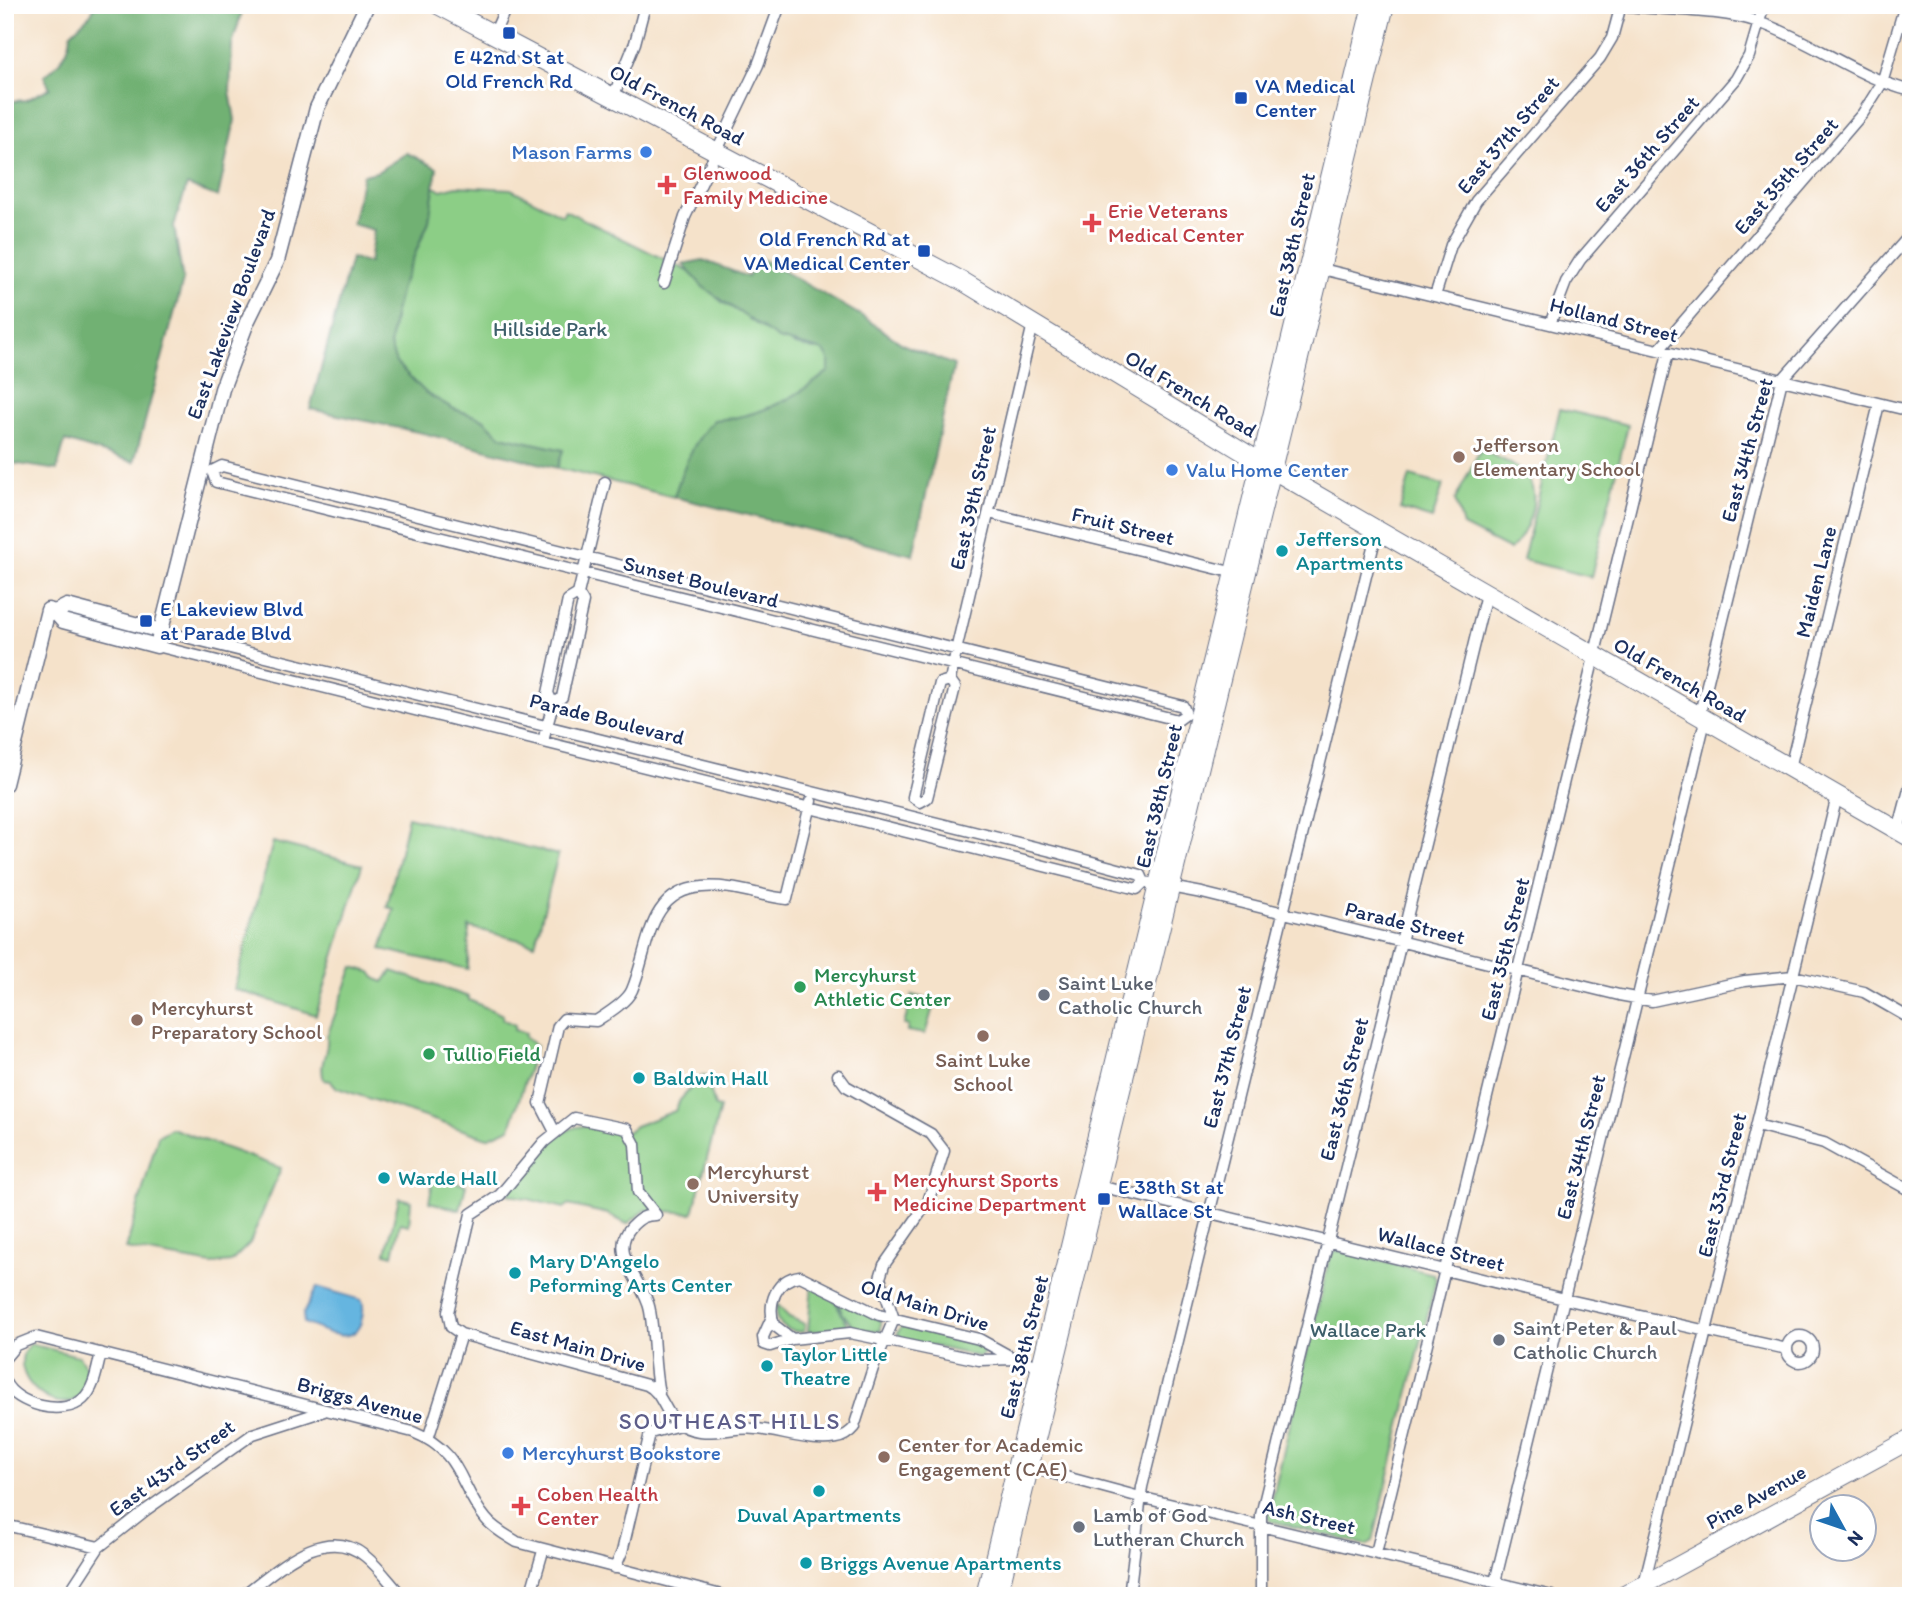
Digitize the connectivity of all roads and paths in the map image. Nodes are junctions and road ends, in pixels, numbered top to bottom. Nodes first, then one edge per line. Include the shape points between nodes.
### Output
1 (367, 5) edge
2 (438, 5) edge
3 (507, 5) edge
4 (645, 5) edge
5 (780, 5) edge
6 (1371, 5) edge
7 (1386, 5) edge
8 (1620, 5) edge
9 (1764, 5) edge
10 (1905, 5) edge
11 (1760, 22) junction
12 (494, 34) junction
13 (1882, 83) junction
14 (1911, 91) edge
15 (613, 97) junction
16 (716, 151) junction
17 (1911, 234) edge
18 (1315, 267) junction
19 (664, 283) dead end
20 (1435, 296) junction
21 (1032, 324) junction
22 (1550, 324) junction
23 (1664, 351) junction
24 (1782, 380) junction
25 (1879, 404) junction
26 (1911, 411) edge
27 (1268, 467) junction
28 (206, 469) junction
29 (605, 482) dead end
30 (989, 513) junction
31 (1377, 531) junction
32 (589, 558) junction
33 (584, 573) junction
34 (1242, 575) junction
35 (1486, 594) junction
36 (51, 611) junction
37 (162, 631) junction
38 (157, 646) junction
39 (957, 651) junction
40 (1595, 658) junction
41 (954, 664) junction
42 (1199, 718) junction
43 (1702, 719) junction
44 (547, 725) junction
45 (542, 741) junction
46 (1790, 768) junction
47 (1911, 782) edge
48 (5, 784) edge
49 (813, 792) junction
50 (1837, 796) junction
51 (810, 807) junction
52 (916, 817) junction
53 (913, 832) junction
54 (1904, 835) edge
55 (1158, 885) junction
56 (1283, 913) junction
57 (1401, 942) junction
58 (1519, 970) junction
59 (1793, 976) junction
60 (1637, 998) junction
61 (1911, 1019) edge
62 (838, 1075) dead end
63 (1757, 1125) junction
64 (555, 1132) junction
65 (1093, 1184) junction
66 (1911, 1191) edge
67 (1209, 1212) junction
68 (1327, 1240) junction
69 (1447, 1270) junction
70 (1564, 1299) junction
71 (772, 1317) junction
72 (894, 1319) junction
73 (1706, 1332) junction
74 (461, 1334) junction
75 (792, 1339) junction
76 (887, 1339) junction
77 (1787, 1349) dead end
78 (102, 1353) junction
79 (5, 1358) edge
80 (1015, 1359) junction
81 (1048, 1368) junction
82 (5, 1382) edge
83 (659, 1393) junction
84 (326, 1410) junction
85 (680, 1425) junction
86 (1911, 1438) edge
87 (428, 1439) junction
88 (1024, 1466) junction
89 (1140, 1497) junction
90 (5, 1525) edge
91 (1259, 1525) junction
92 (99, 1547) junction
93 (542, 1551) junction
94 (1376, 1553) junction
95 (615, 1568) junction
96 (1495, 1581) junction
97 (1644, 1584) junction
98 (67, 1596) edge
99 (242, 1596) edge
100 (402, 1596) edge
101 (530, 1596) edge
102 (725, 1596) edge
103 (984, 1596) edge
104 (999, 1596) edge
105 (1129, 1596) edge
106 (1261, 1596) edge
107 (1552, 1596) edge
108 (1623, 1596) edge

1 - 28 street, East Lakeview Boulevard via 317,108 286,234 236,349
2 - 12 main road, Old French Road
3 - 12 street
4 - 15 street
5 - 16 street via 758,65
6 - 18 main road, East 38th Street
7 - 18 main road, East 38th Street
8 - 11 street
8 - 20 street, East 37th Street via 1612,37 1600,58 1469,210 1451,245
9 - 11 street, East 36th Street
10 - 13 street, East 35th Street
11 - 13 street
11 - 22 street, East 36th Street via 1736,79 1572,271
12 - 15 main road, Old French Road
13 - 14 street
13 - 23 street, East 35th Street via 1849,133
15 - 16 main road, Old French Road
16 - 19 street via 685,218
16 - 21 main road, Old French Road via 941,269
17 - 24 street, East 34th Street
18 - 20 street, Holland Street
18 - 27 main road, East 38th Street
20 - 22 street, Holland Street
21 - 27 main road, Old French Road
21 - 30 street, East 39th Street
22 - 23 street, Holland Street
23 - 24 street, Holland Street
23 - 40 street, East 35th Street
24 - 25 street, Holland Street
24 - 43 street, East 34th Street
25 - 26 street, Holland Street
25 - 46 street, Maiden Lane
27 - 31 main road, Old French Road
27 - 34 main road, East 38th Street
28 - 32 street, Sunset Boulevard via 222,466
28 - 33 street, Sunset Boulevard via 216,482
28 - 37 street, East Lakeview Boulevard
29 - 32 street
30 - 34 street, Fruit Street
30 - 39 street, East 39th Street
31 - 35 main road, Old French Road
31 - 56 street, East 37th Street
32 - 33 street
32 - 39 street, Sunset Boulevard
33 - 41 street, Sunset Boulevard
33 - 44 street via 578,594 568,600 548,693 553,704
34 - 42 main road, East 38th Street
35 - 40 main road, Old French Road
35 - 57 street, East 36th Street
36 - 37 street, Parade Boulevard via 67,606
36 - 38 street, Parade Boulevard via 63,621
36 - 48 street
37 - 38 street, East Lakeview Boulevard
37 - 44 street, Parade Boulevard
38 - 45 street, Parade Boulevard
39 - 41 street, East 39th Street
39 - 42 street, Sunset Boulevard via 1183,706
40 - 43 main road, Old French Road
40 - 58 street, East 35th Street
41 - 42 street, Sunset Boulevard via 1178,720
41 - 52 street, East 39th Street via 950,680 940,683 913,797 920,802
42 - 55 main road, East 38th Street
43 - 46 main road, Old French Road
43 - 60 street, East 34th Street
44 - 45 street
44 - 49 street, Parade Boulevard
45 - 51 street, Parade Boulevard
46 - 50 main road, Old French Road
47 - 54 street
49 - 51 street
49 - 52 street, Parade Boulevard
50 - 54 main road, Old French Road
50 - 59 street, East 33rd Street
51 - 53 street, Parade Boulevard
51 - 64 street via 787,899 703,886 671,897 648,935 632,992 596,1021 571,1018 558,1026 540,1103
52 - 53 street, East 39th Street
52 - 55 street, Parade Boulevard via 1141,874
53 - 55 street, Parade Boulevard via 1137,889
55 - 56 street, Parade Street
55 - 65 main road, East 38th Street
56 - 57 street, Parade Street
56 - 67 street, East 37th Street
57 - 58 street, Parade Street
57 - 68 street, East 36th Street
58 - 60 street, Parade Street
58 - 69 street, East 35th Street
59 - 60 street, Parade Street via 1652,1001
59 - 61 street, Parade Street via 1864,992
59 - 63 street, East 33rd Street
60 - 70 street, East 34th Street
62 - 72 street via 846,1086 931,1134 944,1151 929,1200 884,1265 880,1278
63 - 66 street via 1824,1143
63 - 73 street, East 33rd Street
64 - 74 street via 500,1195 471,1214 448,1312 450,1326
64 - 83 street via 574,1118 631,1132 638,1192 656,1215 645,1216 629,1229 624,1255 650,1308
65 - 67 street, Wallace Street
65 - 81 main road, East 38th Street
67 - 68 street, Wallace Street
67 - 89 street, East 37th Street
68 - 69 street, Wallace Street
68 - 91 street, East 36th Street
69 - 70 street, Wallace Street
69 - 94 street, East 35th Street
70 - 73 street, Wallace Street
70 - 96 street, East 34th Street
71 - 72 street, Old Main Drive via 781,1282 800,1276 824,1285 855,1306
71 - 75 street via 780,1332
71 - 75 street, Old Main Drive via 764,1344
72 - 76 street
72 - 80 street, Old Main Drive via 979,1339
73 - 77 street, Wallace Street
73 - 97 street, East 33rd Street
74 - 83 street, East Main Drive via 647,1385
74 - 87 street
75 - 76 street, Old Main Drive via 830,1332
76 - 80 street, Old Main Drive via 979,1360
76 - 85 street via 855,1424 842,1437 754,1428 709,1433
78 - 79 street, Briggs Avenue via 36,1337 16,1345
78 - 82 street via 88,1394 68,1408 20,1397
78 - 84 street, Briggs Avenue
80 - 81 street, Old Main Drive
81 - 88 main road, East 38th Street
83 - 85 street, East Main Drive
84 - 87 street, Briggs Avenue
84 - 92 street, East 43rd Street via 253,1434
85 - 95 street via 650,1433
86 - 97 main road, Pine Avenue
87 - 93 street, Briggs Avenue via 453,1460 488,1522 517,1542
88 - 89 street, Ash Street
88 - 103 main road, East 38th Street
88 - 104 main road, East 38th Street
89 - 91 street, Ash Street
89 - 105 street, East 37th Street
90 - 92 street
91 - 94 street, Ash Street
91 - 106 street, East 36th Street
92 - 98 street, East 43rd Street
93 - 95 street, Briggs Avenue
93 - 101 street
94 - 96 street, Ash Street
95 - 102 street, Briggs Avenue
96 - 107 street, Ash Street
97 - 108 main road, Pine Avenue
99 - 100 street via 310,1549 334,1544 365,1556

